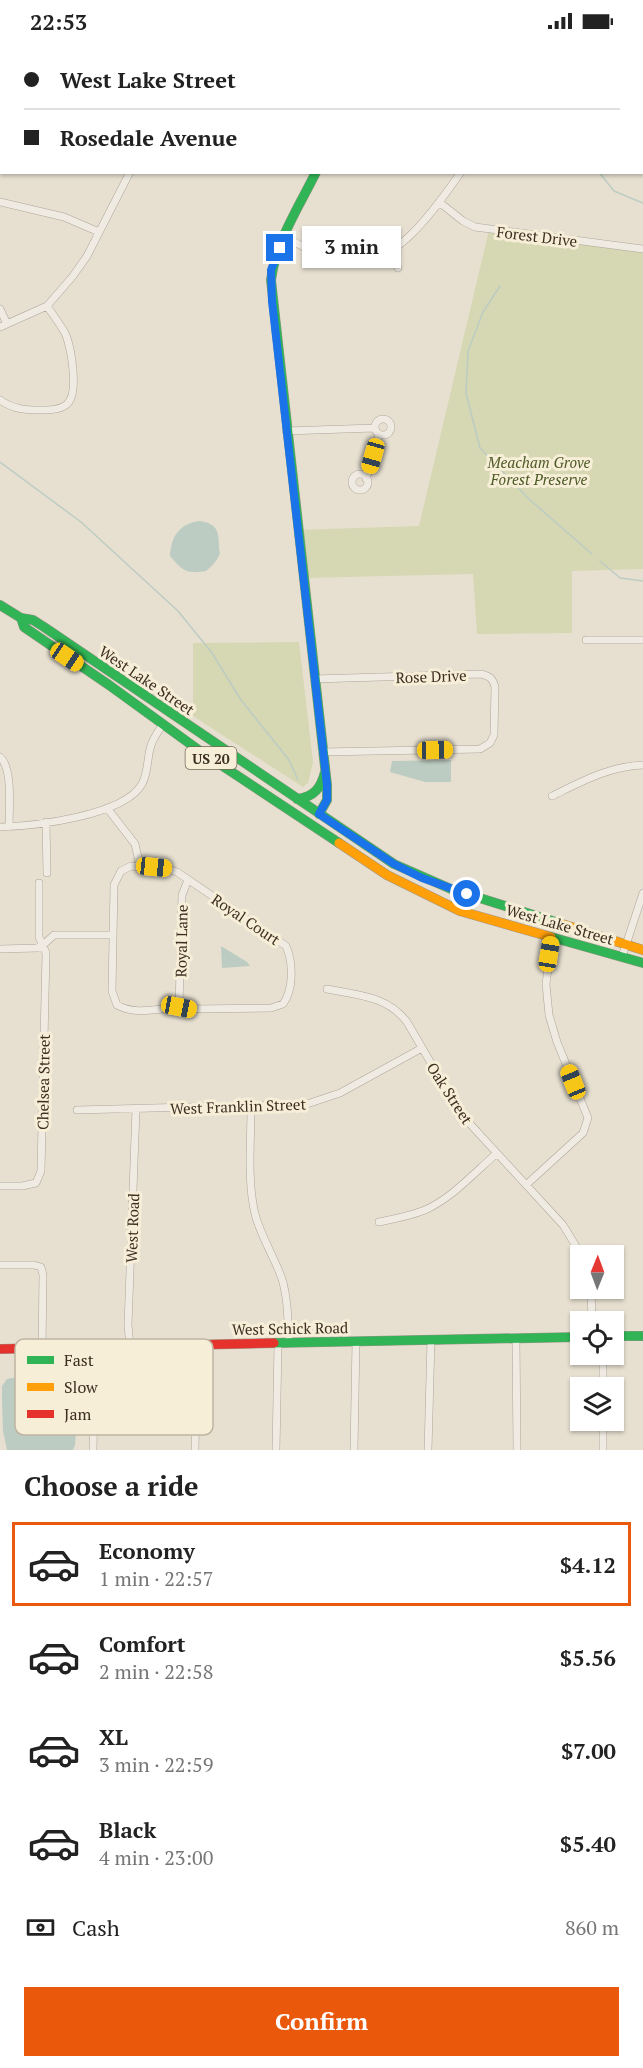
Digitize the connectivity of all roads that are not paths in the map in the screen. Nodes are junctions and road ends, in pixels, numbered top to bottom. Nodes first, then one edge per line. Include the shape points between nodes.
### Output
1 (129, 174) edge
2 (315, 174) edge
3 (460, 174) edge
4 (0, 202) edge
5 (439, 202) junction
6 (99, 232) junction
7 (285, 237) junction
8 (643, 249) edge
9 (390, 253) junction
10 (398, 268) dead end
11 (47, 306) junction
12 (0, 309) edge
13 (3, 326) edge
14 (0, 400) edge
15 (286, 431) junction
16 (366, 479) dead end
17 (0, 605) edge
18 (21, 618) junction
19 (586, 640) dead end
20 (643, 640) edge
21 (314, 679) junction
22 (163, 724) junction
23 (322, 752) junction
24 (0, 757) edge
25 (643, 765) edge
26 (325, 772) junction
27 (552, 796) dead end
28 (297, 799) junction
29 (107, 808) junction
30 (319, 814) junction
31 (46, 822) junction
32 (313, 825) junction
33 (0, 827) edge
34 (9, 827) junction
35 (140, 866) junction
36 (47, 873) dead end
37 (188, 880) junction
38 (39, 883) dead end
39 (643, 893) edge
40 (113, 935) junction
41 (552, 937) junction
42 (44, 945) junction
43 (626, 945) junction
44 (0, 949) edge
45 (643, 950) edge
46 (622, 957) junction
47 (643, 963) edge
48 (327, 989) dead end
49 (179, 1007) junction
50 (422, 1048) junction
51 (251, 1107) junction
52 (136, 1109) junction
53 (77, 1110) dead end
54 (496, 1154) junction
55 (526, 1185) junction
56 (0, 1186) edge
57 (379, 1222) dead end
58 (575, 1245) edge
59 (0, 1265) edge
60 (643, 1335) edge
61 (624, 1336) edge
62 (570, 1337) edge
63 (516, 1338) junction
64 (42, 1339) edge
65 (129, 1339) edge
66 (431, 1340) junction
67 (356, 1342) junction
68 (278, 1344) junction
69 (289, 1344) junction
70 (213, 1346) edge
71 (603, 1431) edge
72 (93, 1435) edge
73 (195, 1435) edge
74 (93, 1450) edge
75 (195, 1450) edge
76 (276, 1450) edge
77 (354, 1450) edge
78 (428, 1450) edge
79 (517, 1450) edge
80 (603, 1450) edge

1 - 6 street
2 - 7 main road
3 - 5 street
4 - 6 street via 64,217
5 - 8 street, Forest Drive via 475,227
5 - 9 street
6 - 11 street via 73,276
7 - 9 street via 347,263 357,264
7 - 15 main road via 271,270 271,280
9 - 10 street
11 - 13 street
11 - 14 street via 69,344 73,365 71,399 49,410 17,409
12 - 13 street
15 - 16 street via 377,431
15 - 21 main road
17 - 18 main road, West Lake Street / US 20
18 - 22 main road, West Lake Street / US 20 via 24,627
18 - 28 main road, West Lake Street / US 20 via 44,627
19 - 20 street
21 - 23 main road
21 - 23 street, Rose Drive via 481,674 493,680 495,687 494,735 490,743 480,748
22 - 29 street via 151,746 142,785 125,802
22 - 32 main road, West Lake Street / US 20
23 - 26 main road
24 - 34 street via 8,767
25 - 27 street via 600,774
26 - 28 main road via 315,794
26 - 30 main road via 327,800
28 - 30 main road, West Lake Street / US 20
29 - 31 street
29 - 35 street via 135,844
30 - 32 main road
30 - 43 main road, West Lake Street / US 20 via 422,878
31 - 34 street
31 - 36 street
32 - 41 main road, West Lake Street / US 20 via 387,875 460,910
33 - 34 street
35 - 37 street via 168,869
35 - 40 street via 121,870 116,878
37 - 49 street, Royal Lane via 182,896
37 - 49 street, Royal Court via 286,946 290,989 283,1004 275,1007
38 - 42 street via 39,937
39 - 43 street
40 - 42 street via 54,935
40 - 49 street via 112,991 117,1005 132,1011
41 - 46 main road, West Lake Street / US 20
41 - 55 street via 546,984 549,1015 587,1122 583,1133
42 - 44 street
42 - 56 street, Chelsea Street via 40,1171 36,1183
43 - 45 main road, West Lake Street / US 20
43 - 46 street
46 - 47 main road, West Lake Street / US 20
48 - 50 street, Oak Street via 379,1000 398,1010
50 - 51 street, West Franklin Street via 328,1098 307,1104
50 - 54 street, Oak Street via 460,1113
51 - 52 street, West Franklin Street
51 - 69 street via 254,1210 283,1284
52 - 53 street, West Franklin Street
52 - 65 street, West Road
54 - 55 street, Oak Street
54 - 57 street via 435,1205
55 - 58 street, Oak Street
59 - 64 street via 41,1267
60 - 61 main road
62 - 63 main road, West Schick Road
63 - 66 main road, West Schick Road
63 - 79 street
66 - 67 main road, West Schick Road
66 - 78 street
67 - 69 main road, West Schick Road
67 - 77 street
68 - 69 main road, West Schick Road
68 - 70 main road, West Schick Road
68 - 76 street
71 - 80 street
72 - 74 street
73 - 75 street

